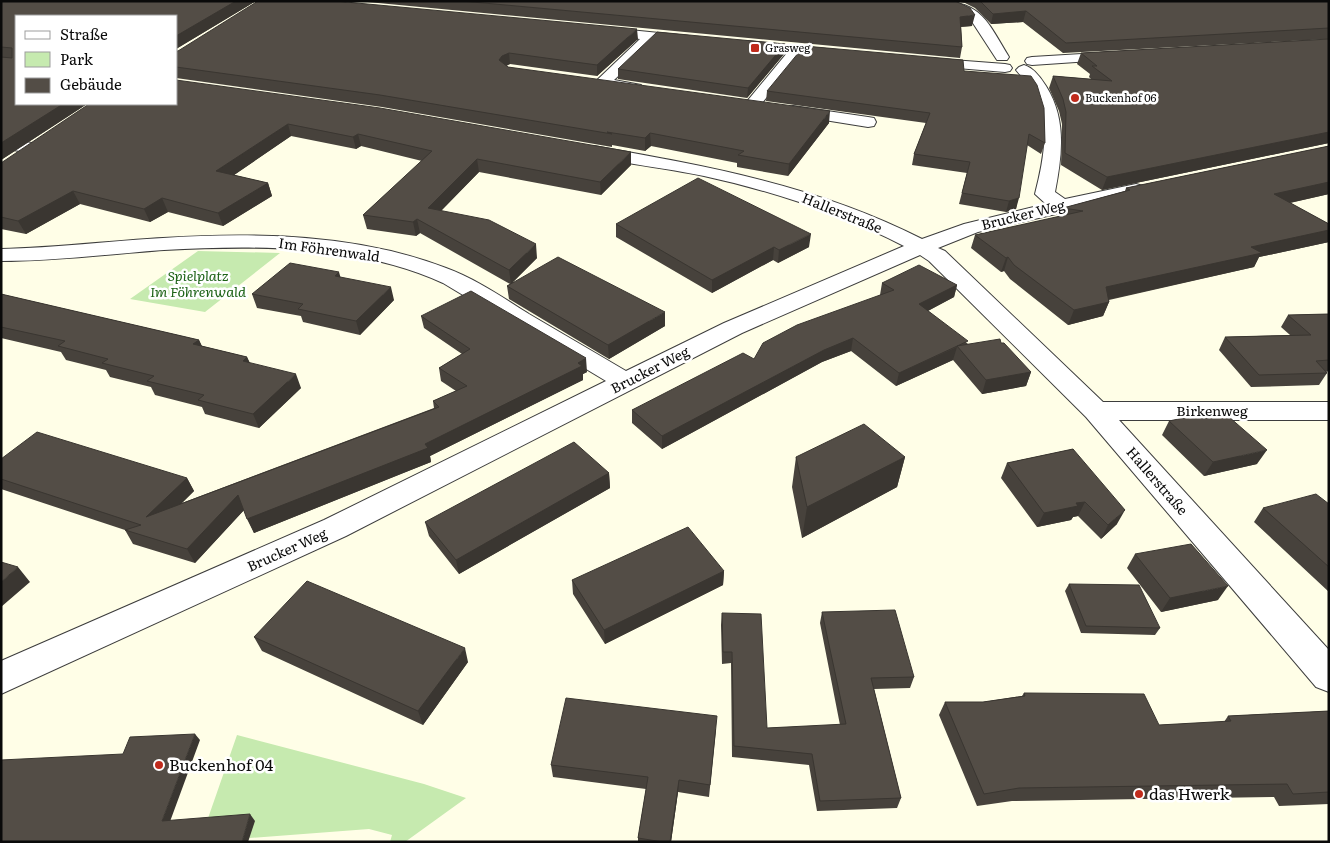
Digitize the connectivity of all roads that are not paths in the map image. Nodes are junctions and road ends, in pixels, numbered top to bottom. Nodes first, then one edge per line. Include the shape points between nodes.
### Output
1 (943, 1) edge
2 (582, 29) edge
3 (652, 36) junction
4 (700, 41) edge
5 (729, 44) edge
6 (797, 50) junction
7 (851, 55) edge
8 (1126, 56) edge
9 (911, 60) edge
10 (1003, 62) junction
11 (1028, 66) junction
12 (584, 81) edge
13 (602, 83) junction
14 (649, 90) edge
15 (734, 102) edge
16 (752, 105) junction
17 (868, 122) edge
18 (48, 138) edge
19 (1, 143) edge
20 (32, 148) junction
21 (576, 148) edge
22 (9, 165) edge
23 (1152, 187) edge
24 (1061, 206) junction
25 (921, 247) junction
26 (1, 255) edge
27 (626, 382) junction
28 (1096, 411) junction
29 (1329, 412) edge
30 (1329, 676) edge
31 (1, 678) edge

1 - 10 street via 974,14
2 - 3 street
3 - 4 street
3 - 13 street
5 - 6 street
6 - 7 street
6 - 16 street
8 - 11 street
9 - 10 street
10 - 11 street
11 - 24 street via 1050,107 1054,147 1045,194
12 - 13 street
13 - 14 street
15 - 16 street
16 - 17 street
18 - 20 street
19 - 20 street
20 - 22 street
21 - 25 street, Hallerstraße via 754,183 800,196
23 - 24 street, Brucker Weg
24 - 25 street, Brucker Weg via 971,228
25 - 27 street, Brucker Weg via 733,328
25 - 28 street, Hallerstraße via 936,256
26 - 27 street, Im Föhrenwald via 77,253 207,242 265,242 385,258 430,269 467,286
27 - 31 street, Brucker Weg via 335,528
28 - 29 street, Birkenweg
28 - 30 street, Hallerstraße

